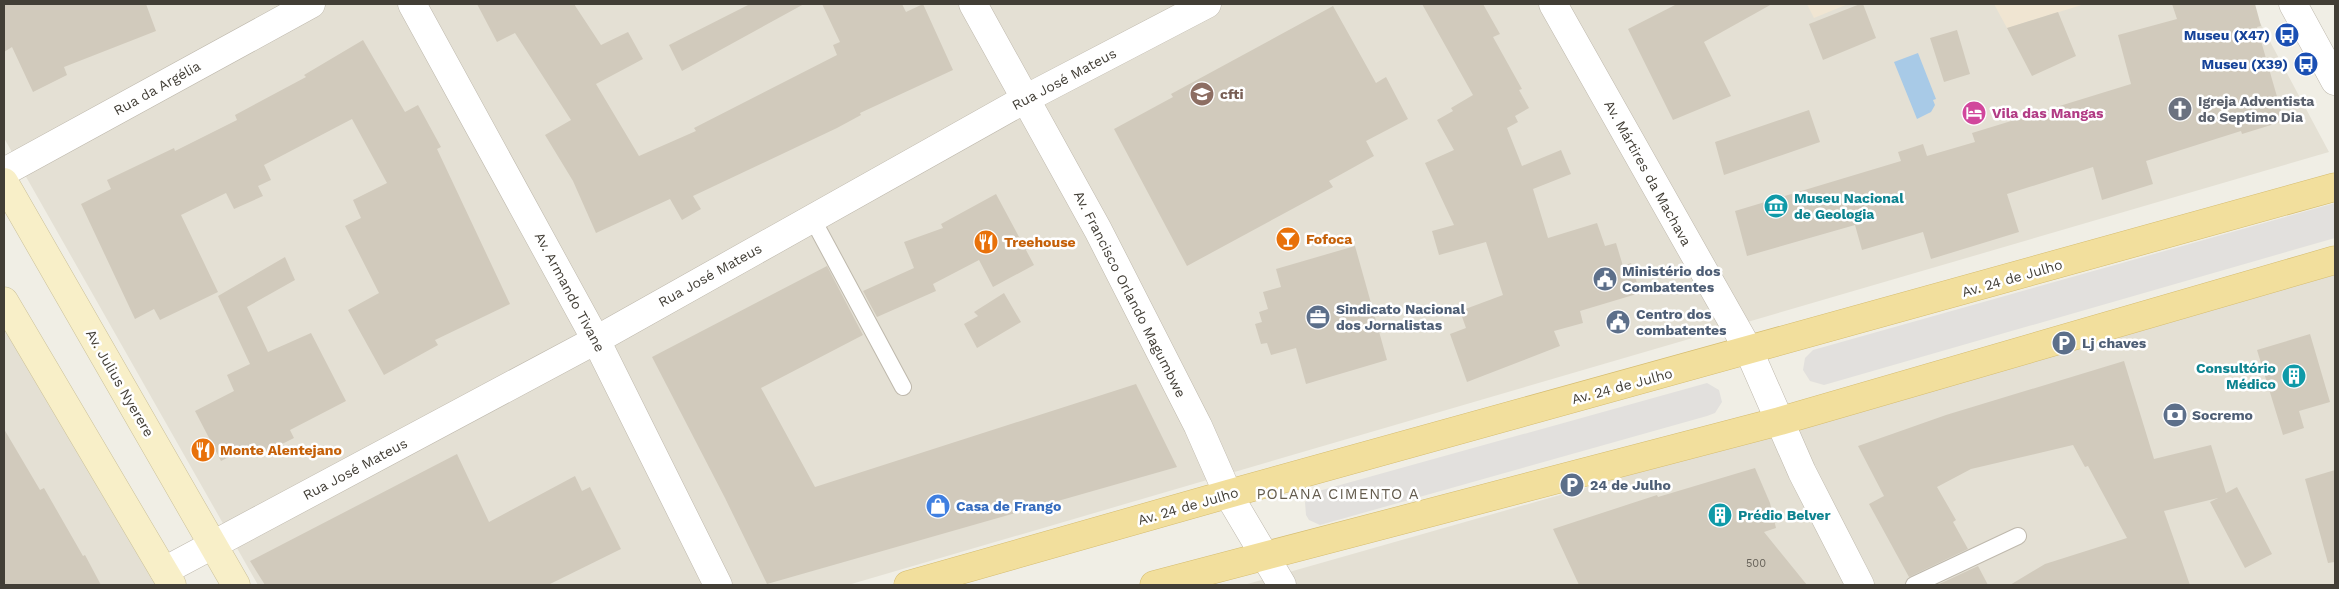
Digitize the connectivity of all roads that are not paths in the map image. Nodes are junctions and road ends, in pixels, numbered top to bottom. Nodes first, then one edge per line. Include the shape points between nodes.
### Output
1 (310, 4) edge
2 (412, 4) edge
3 (974, 4) edge
4 (1207, 4) edge
5 (1553, 4) edge
6 (2287, 4) edge
7 (2293, 4) edge
8 (2335, 81) edge
9 (1026, 98) junction
10 (2335, 98) edge
11 (4, 172) edge
12 (4, 182) edge
13 (2335, 188) edge
14 (812, 218) junction
15 (2335, 260) edge
16 (4, 301) edge
17 (596, 340) junction
18 (1749, 351) junction
19 (903, 387) dead end
20 (1780, 421) junction
21 (1228, 494) junction
22 (2018, 536) dead end
23 (213, 545) junction
24 (1264, 555) junction
25 (168, 578) edge
26 (236, 585) edge
27 (718, 585) edge
28 (908, 585) edge
29 (1154, 585) edge
30 (1282, 585) edge
31 (1860, 585) edge
32 (1914, 585) edge

1 - 11 street, Rua da Argélia
2 - 17 street, Av. Armando Tivane
3 - 9 street, Av. Francisco Orlando Magumbwe
4 - 9 street, Rua José Mateus
5 - 18 street, Av. Mártires da Machava
6 - 10 lane
7 - 8 street
9 - 14 street, Rua José Mateus
9 - 21 street, Av. Francisco Orlando Magumbwe via 1198,426
12 - 23 main road, Av. Julius Nyerere
13 - 18 main road, Av. 24 de Julho
14 - 17 street, Rua José Mateus
14 - 19 lane
15 - 20 main road
16 - 25 main road
17 - 23 street, Rua José Mateus
17 - 27 street, Av. Armando Tivane
18 - 20 street, Av. Mártires da Machava
18 - 21 main road, Av. 24 de Julho
20 - 24 main road
20 - 31 street, Av. Mártires da Machava via 1802,472
21 - 24 street, Av. Francisco Orlando Magumbwe
21 - 28 main road, Av. 24 de Julho
22 - 32 lane
23 - 25 street, Rua José Mateus
23 - 26 main road, Av. Julius Nyerere
24 - 29 main road
24 - 30 street, Av. Francisco Orlando Magumbwe

